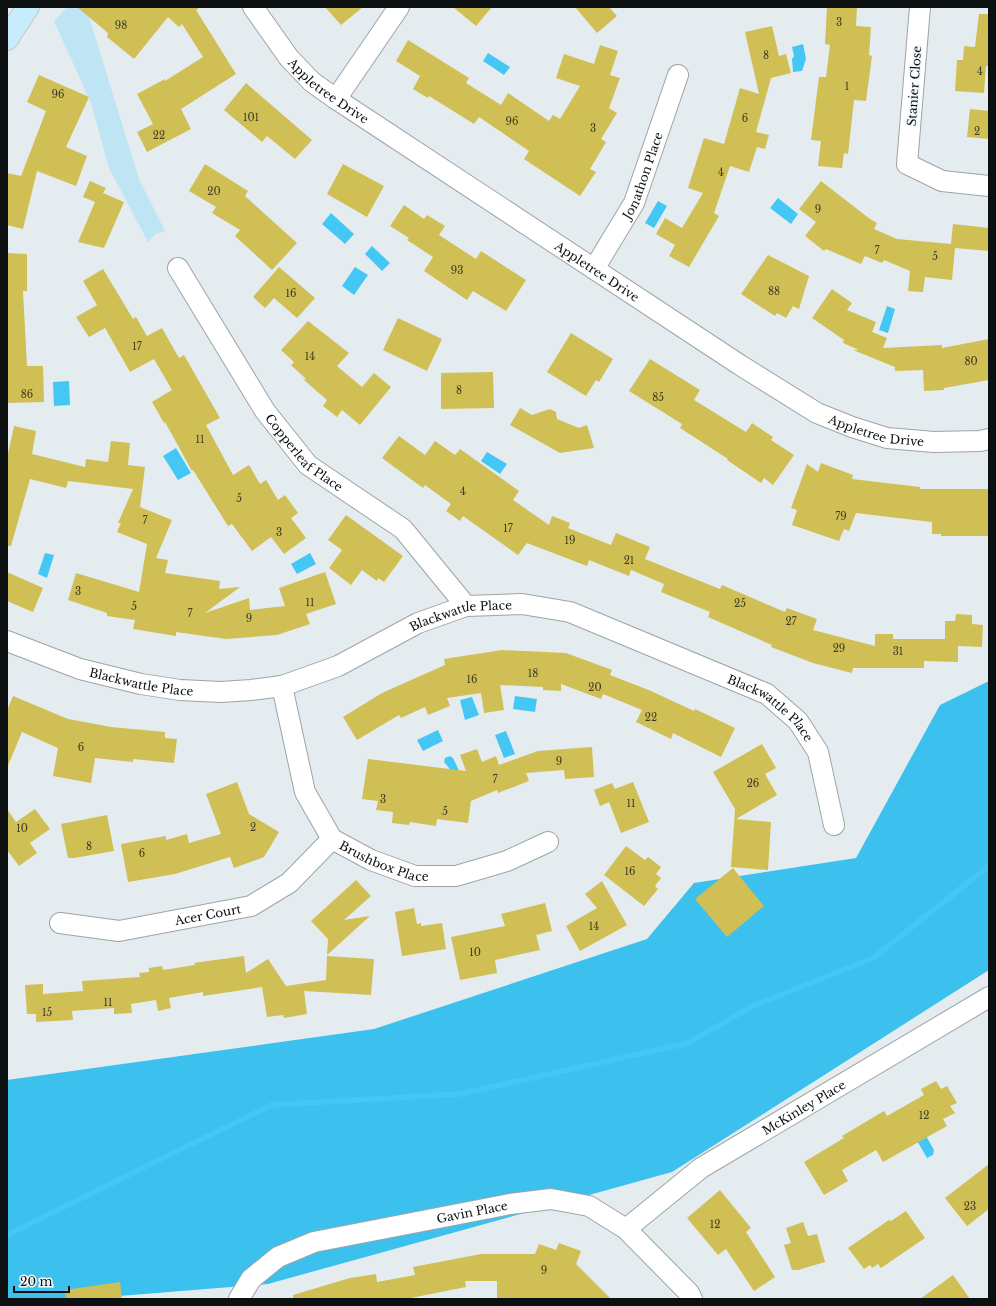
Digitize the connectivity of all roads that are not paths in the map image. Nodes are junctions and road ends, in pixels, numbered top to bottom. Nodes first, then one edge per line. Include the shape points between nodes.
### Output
1 (28, 7) edge
2 (253, 7) edge
3 (399, 7) edge
4 (920, 7) edge
5 (7, 39) edge
6 (678, 75) dead end
7 (336, 99) junction
8 (989, 186) edge
9 (178, 268) dead end
10 (594, 269) junction
11 (989, 439) edge
12 (466, 606) junction
13 (7, 641) edge
14 (282, 686) junction
15 (834, 825) dead end
16 (332, 839) junction
17 (548, 842) dead end
18 (60, 924) dead end
19 (989, 997) edge
20 (626, 1229) junction
21 (239, 1299) edge
22 (692, 1299) edge

1 - 5 main road
2 - 7 street, Appletree Drive via 289,58 312,82
3 - 7 street
4 - 8 street, Stanier Close via 908,164 942,181
6 - 10 street, Jonathon Place via 634,203
7 - 10 street, Appletree Drive
9 - 12 street, Copperleaf Place via 265,411 308,466 403,528
10 - 11 street, Appletree Drive via 817,413 852,428 887,438 934,442
12 - 14 street, Blackwattle Place via 418,622 338,666
12 - 15 street, Blackwattle Place via 522,604 570,612 767,694 798,721 818,752
13 - 14 street, Blackwattle Place via 80,669 141,684 180,690 221,692
14 - 16 street, Brushbox Place via 305,792
16 - 17 street, Brushbox Place via 371,860 415,876 456,876 507,861
16 - 18 street, Acer Court via 289,883 252,906 119,931
19 - 20 street, McKinley Place via 701,1168
20 - 21 street, Gavin Place via 589,1206 551,1199 510,1204 314,1242 278,1257 251,1279
20 - 22 street, Gavin Place

